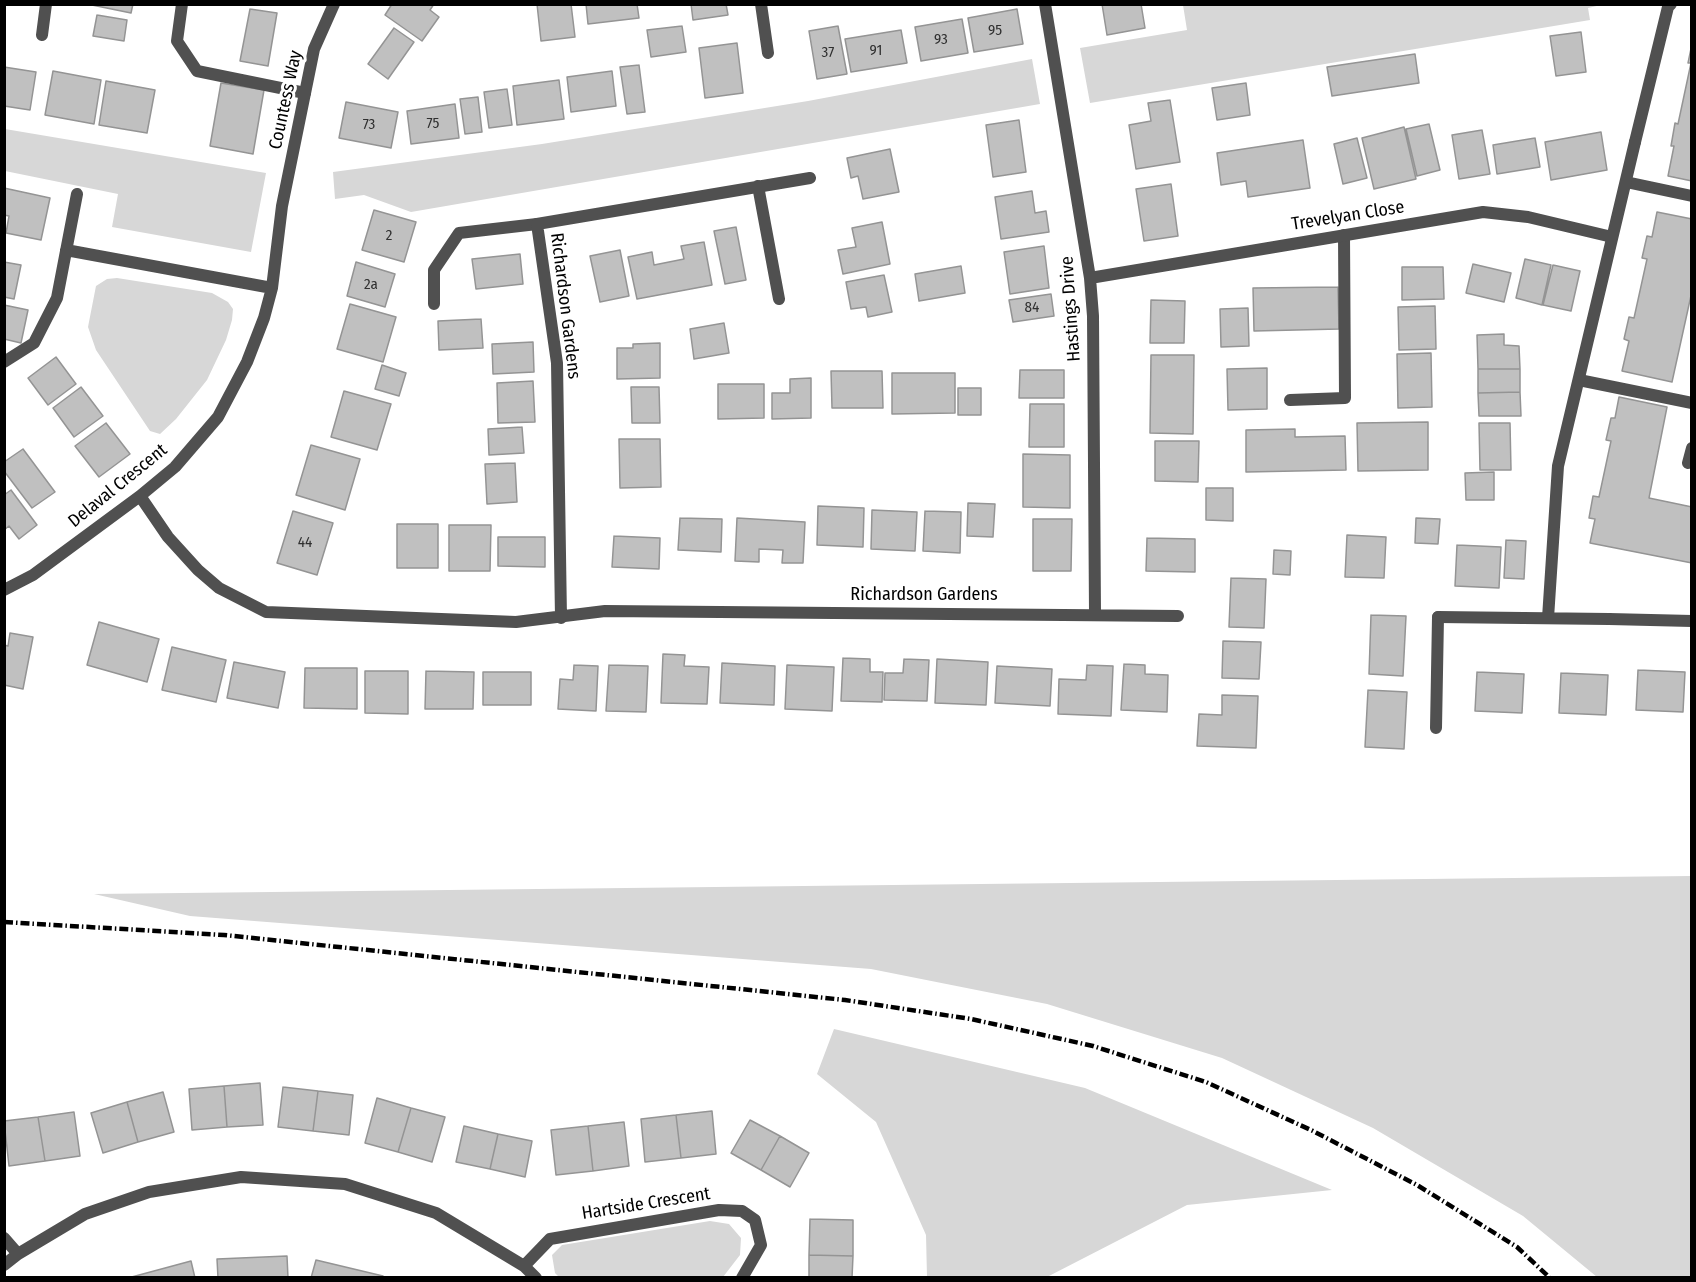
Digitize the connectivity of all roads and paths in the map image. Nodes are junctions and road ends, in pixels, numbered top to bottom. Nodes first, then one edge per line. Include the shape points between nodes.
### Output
1 (46, 4) edge
2 (182, 4) edge
3 (334, 4) edge
4 (761, 4) edge
5 (1045, 4) edge
6 (1671, 4) edge
7 (42, 34) dead end
8 (768, 53) dead end
9 (305, 93) junction
10 (810, 177) dead end
11 (1626, 182) junction
12 (758, 186) junction
13 (77, 194) dead end
14 (1692, 196) edge
15 (282, 206) joint
16 (537, 224) junction
17 (1344, 235) junction
18 (1612, 237) junction
19 (66, 250) junction
20 (1090, 278) junction
21 (272, 288) junction
22 (779, 299) dead end
23 (434, 304) dead end
24 (4, 362) edge
25 (1579, 380) junction
26 (1290, 400) dead end
27 (1692, 403) edge
28 (1692, 448) edge
29 (1688, 463) dead end
30 (140, 496) junction
31 (4, 590) edge
32 (1095, 613) junction
33 (1178, 616) dead end
34 (561, 618) junction
35 (1548, 618) junction
36 (1692, 621) edge
37 (1436, 728) dead end
38 (4, 1238) edge
39 (18, 1254) junction
40 (4, 1265) edge
41 (524, 1266) junction
42 (536, 1278) edge
43 (742, 1278) edge

1 - 7 street
2 - 9 street via 177,40 197,71
3 - 9 street, Countess Way via 314,49
4 - 8 street
5 - 20 street, Hastings Drive
6 - 11 street
9 - 15 street, Countess Way
10 - 12 street, Richardson Gardens
11 - 14 street
11 - 18 street
12 - 16 street, Richardson Gardens
12 - 22 street
13 - 19 street
15 - 21 street, Delaval Crescent
16 - 23 street via 459,233 434,270
16 - 34 street, Richardson Gardens via 557,363
17 - 18 street, Trevelyan Close via 1483,212
17 - 20 street, Trevelyan Close
17 - 26 street via 1345,398
18 - 25 street
19 - 21 street
19 - 24 street via 57,298 34,344
20 - 32 street, Hastings Drive
21 - 30 street, Delaval Crescent via 247,362 218,417 175,467
25 - 27 street
25 - 35 street via 1558,466
28 - 29 street
30 - 31 street, Delaval Crescent via 33,575
30 - 34 street, Richardson Gardens via 168,537 198,570 219,588 266,612 516,622
32 - 33 street, Richardson Gardens
32 - 34 street, Richardson Gardens via 605,611
35 - 36 street
35 - 37 street via 1438,617
38 - 39 street
39 - 40 street
39 - 41 street via 85,1215 149,1192 241,1177 345,1184 436,1213
41 - 42 street
41 - 43 street, Hartside Crescent via 550,1239 719,1210 742,1211 755,1220 761,1245

